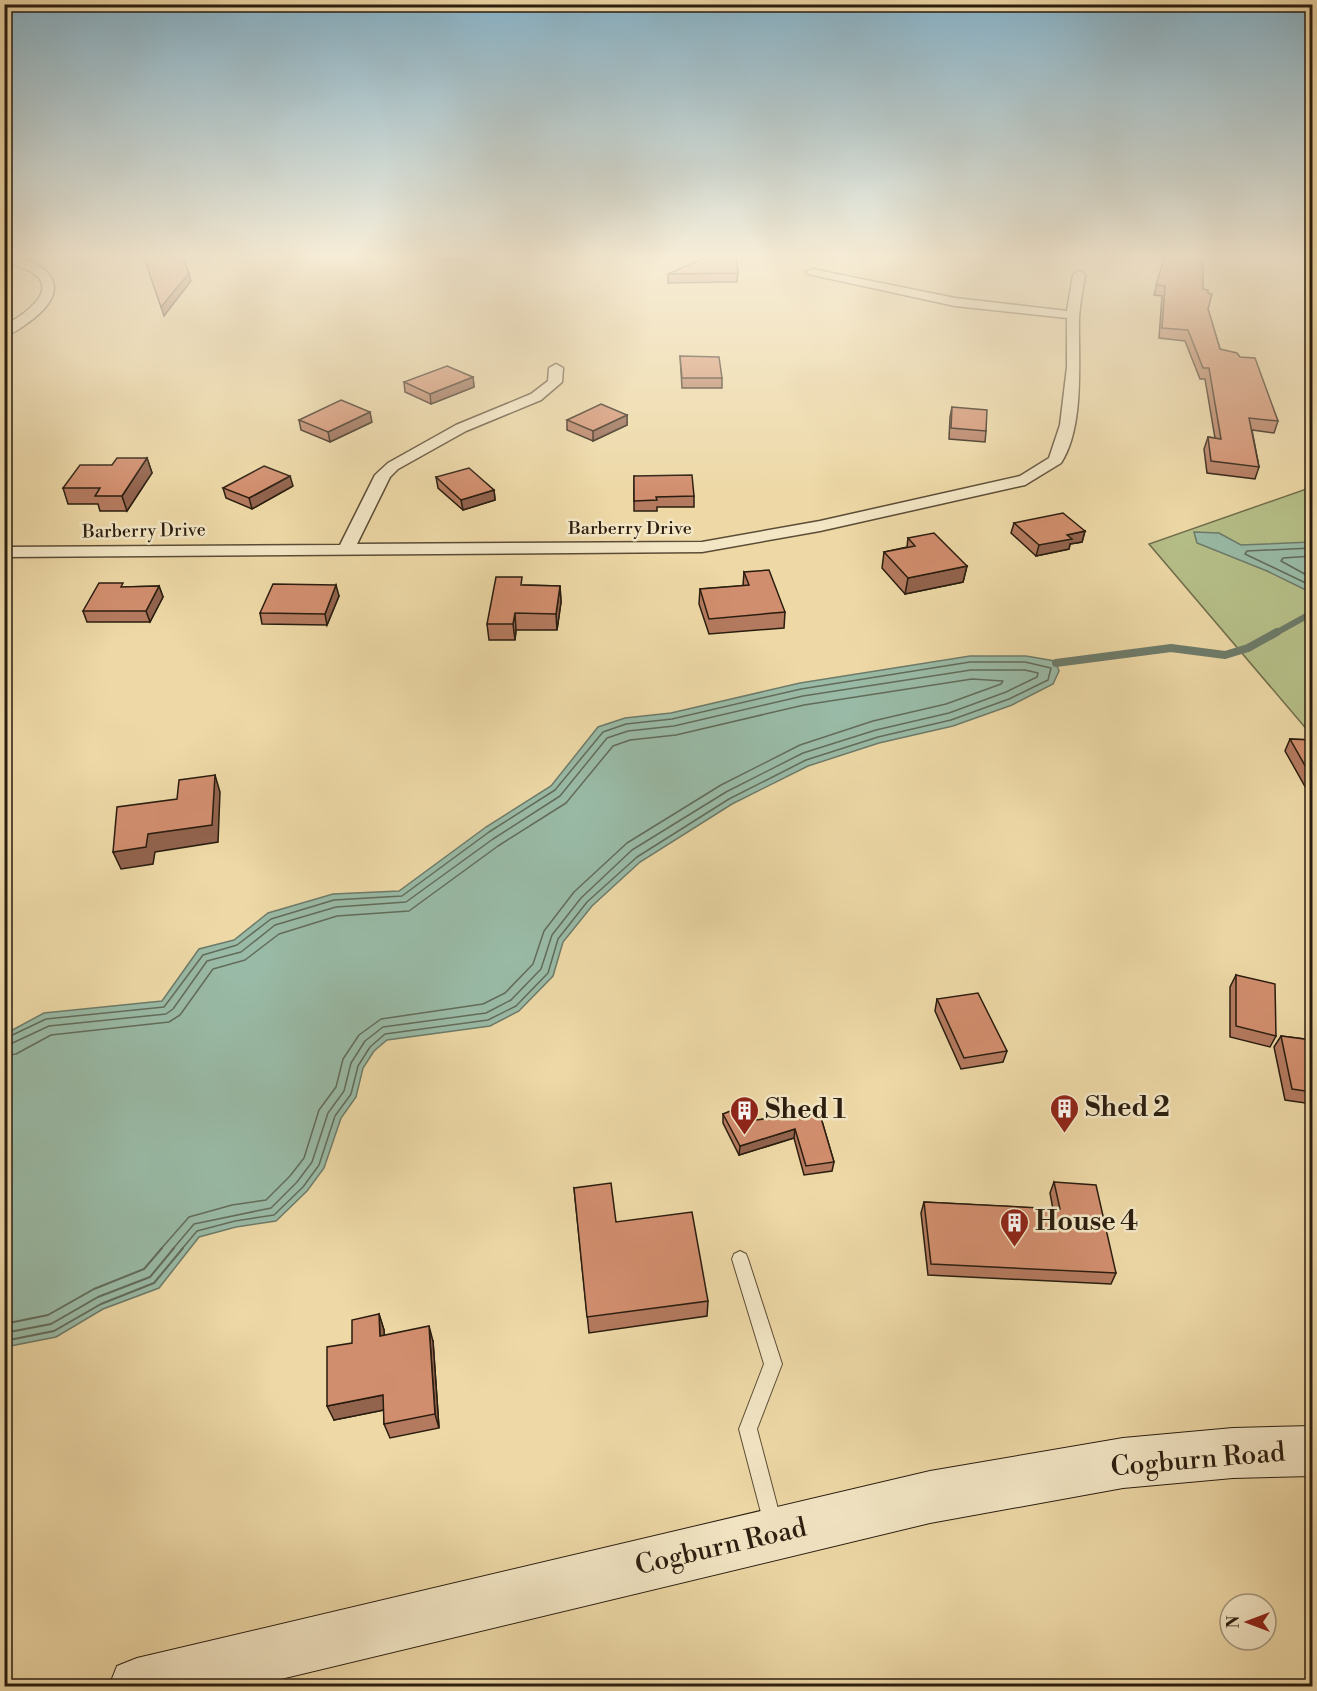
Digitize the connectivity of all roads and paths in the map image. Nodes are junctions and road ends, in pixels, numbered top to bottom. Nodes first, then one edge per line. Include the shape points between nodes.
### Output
1 (1073, 334) edge
2 (556, 368) dead end
3 (347, 548) junction
4 (4, 552) edge
5 (740, 1258) dead end
6 (1312, 1451) edge
7 (775, 1534) junction
8 (136, 1686) edge

1 - 3 street, Barberry Drive via 1067,425 1056,460 1025,480 819,526 702,547
2 - 3 street via 555,382 536,397 410,454 383,475
3 - 4 street, Barberry Drive
5 - 7 lane via 773,1364 747,1429
6 - 7 street, Cogburn Road via 1233,1453 1123,1463 930,1497
7 - 8 street, Cogburn Road via 246,1669

